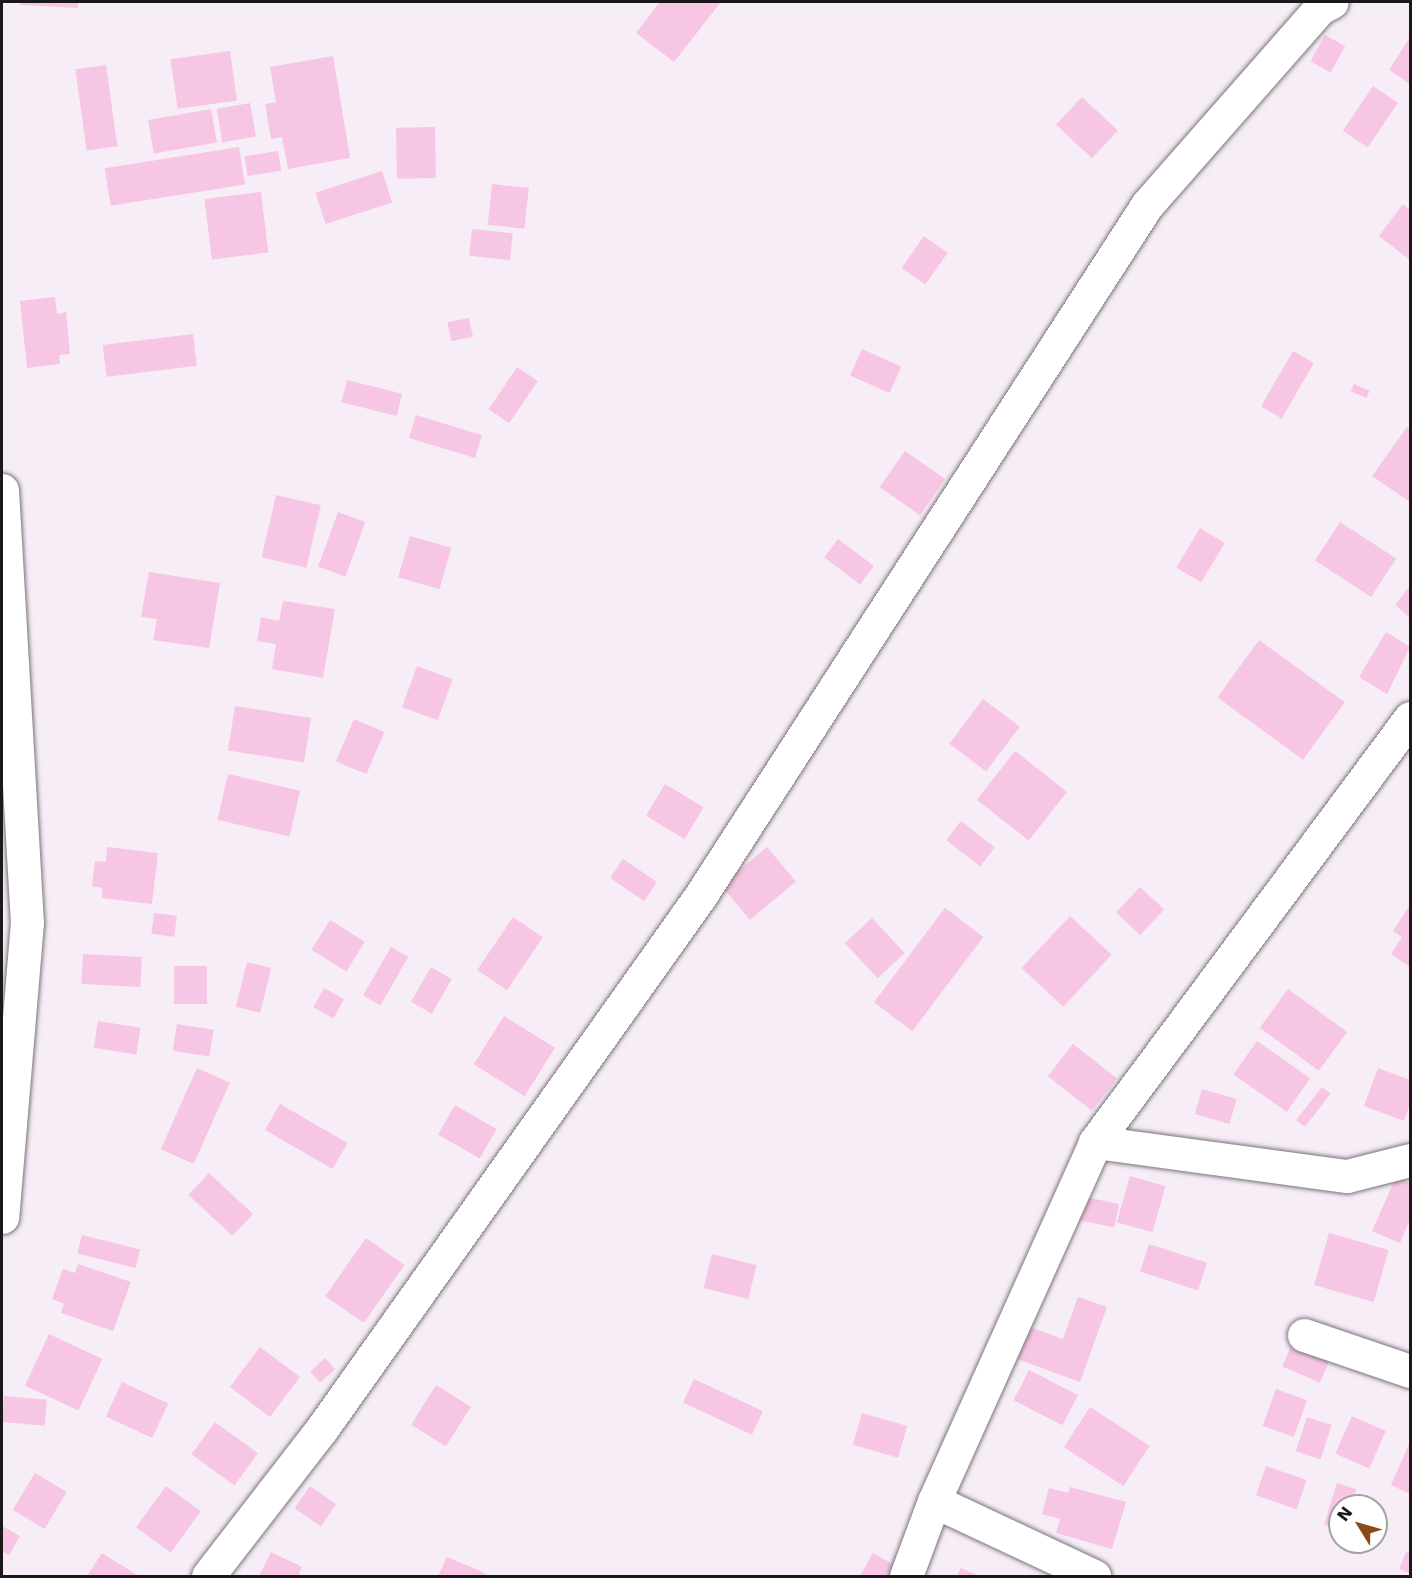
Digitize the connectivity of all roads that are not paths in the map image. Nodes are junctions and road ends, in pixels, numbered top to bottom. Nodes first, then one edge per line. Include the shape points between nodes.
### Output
1 (1332, 2) edge
2 (2, 490) edge
3 (3, 525) edge
4 (1410, 718) edge
5 (1095, 1142) junction
6 (1410, 1160) edge
7 (2, 1217) edge
8 (1304, 1335) dead end
9 (1410, 1371) edge
10 (933, 1501) junction
11 (208, 1576) edge
12 (906, 1576) edge
13 (1095, 1576) edge

1 - 11 street via 1320,8 1147,205 701,894 321,1430
2 - 3 street
3 - 7 street via 27,922
4 - 5 street
5 - 6 street via 1347,1176
5 - 10 street
8 - 9 street
10 - 12 street
10 - 13 street

